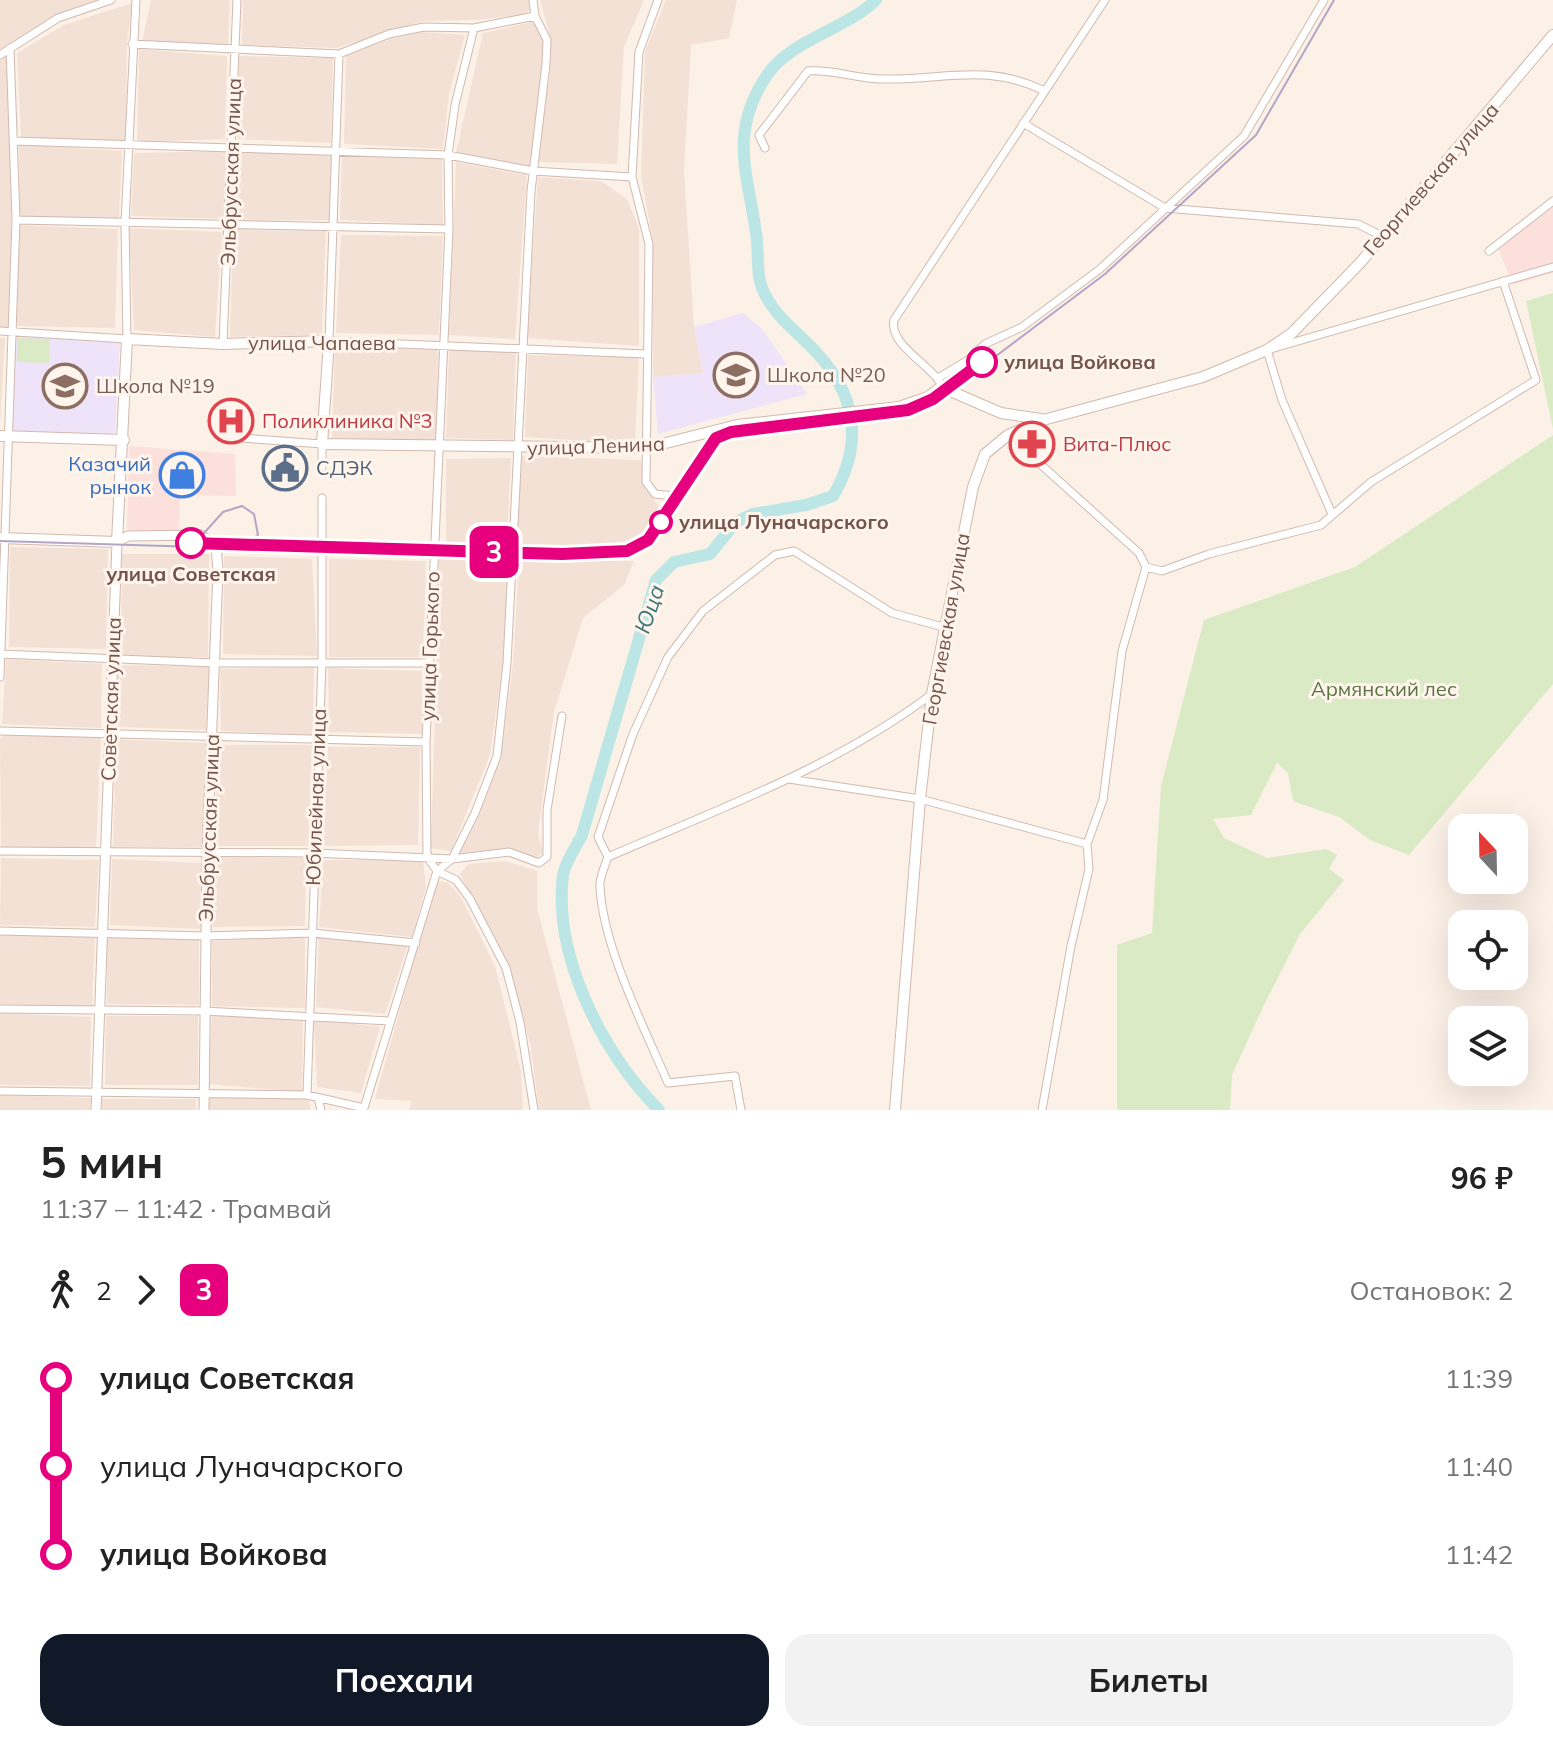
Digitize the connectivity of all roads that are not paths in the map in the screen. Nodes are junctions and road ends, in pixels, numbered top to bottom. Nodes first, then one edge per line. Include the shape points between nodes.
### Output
1 (111, 0) edge
2 (136, 0) edge
3 (237, 0) edge
4 (533, 0) edge
5 (658, 0) edge
6 (1105, 0) edge
7 (1324, 0) edge
8 (535, 16) junction
9 (474, 28) junction
10 (1553, 35) edge
11 (132, 44) junction
12 (10, 48) junction
13 (235, 51) junction
14 (339, 54) junction
15 (0, 55) edge
16 (1045, 91) junction
17 (1023, 123) junction
18 (14, 141) junction
19 (233, 146) junction
20 (130, 147) junction
21 (765, 148) dead end
22 (337, 149) junction
23 (448, 155) junction
24 (533, 171) junction
25 (632, 177) junction
26 (1553, 201) edge
27 (1165, 208) junction
28 (16, 220) junction
29 (125, 223) junction
30 (230, 224) junction
31 (335, 227) junction
32 (449, 229) junction
33 (1382, 236) junction
34 (1489, 251) dead end
35 (1553, 267) edge
36 (1503, 281) junction
37 (0, 331) edge
38 (11, 332) junction
39 (127, 339) junction
40 (329, 341) junction
41 (444, 343) junction
42 (223, 344) junction
43 (522, 346) junction
44 (1267, 350) junction
45 (645, 354) junction
46 (940, 383) junction
47 (1001, 413) junction
48 (1043, 420) junction
49 (1008, 435) junction
50 (5, 436) edge
51 (242, 438) dead end
52 (124, 440) junction
53 (322, 444) junction
54 (440, 446) junction
55 (646, 448) junction
56 (516, 449) junction
57 (322, 467) dead end
58 (322, 498) dead end
59 (1332, 514) junction
60 (3, 539) edge
61 (117, 542) junction
62 (216, 547) junction
63 (320, 549) junction
64 (434, 552) junction
65 (511, 554) junction
66 (1146, 567) junction
67 (943, 627) junction
68 (1, 654) edge
69 (113, 659) junction
70 (322, 661) junction
71 (215, 663) junction
72 (430, 663) junction
73 (0, 677) edge
74 (932, 694) junction
75 (562, 716) dead end
76 (0, 731) edge
77 (110, 733) junction
78 (212, 739) junction
79 (317, 740) junction
80 (426, 742) junction
81 (788, 779) junction
82 (920, 799) junction
83 (1087, 844) junction
84 (0, 851) edge
85 (106, 852) junction
86 (207, 853) junction
87 (313, 853) junction
88 (427, 857) junction
89 (608, 857) junction
90 (452, 859) junction
91 (437, 871) junction
92 (0, 931) edge
93 (103, 933) junction
94 (312, 933) junction
95 (206, 936) junction
96 (416, 943) junction
97 (0, 1009) edge
98 (99, 1010) junction
99 (204, 1011) junction
100 (309, 1014) junction
101 (389, 1021) junction
102 (0, 1091) edge
103 (204, 1092) junction
104 (97, 1094) junction
105 (307, 1095) junction
106 (318, 1098) junction
107 (96, 1110) edge
108 (204, 1110) edge
109 (321, 1110) edge
110 (534, 1110) edge
111 (741, 1110) edge
112 (895, 1110) edge
113 (1042, 1110) edge

1 - 12 street via 58,18
2 - 11 street, Советская улица
3 - 13 street, Эльбрусская улица
4 - 8 street
5 - 25 street via 639,52
6 - 16 street
7 - 27 street via 1244,136
8 - 9 street
8 - 24 street via 547,40
9 - 14 street via 424,27
9 - 23 street, улица Горького
10 - 33 main road, Георгиевская улица
11 - 13 street
11 - 20 street, Советская улица
12 - 15 street
12 - 18 street
13 - 14 street
13 - 19 street, Эльбрусская улица
14 - 22 street
16 - 17 street
16 - 21 street via 1021,79 986,73 882,79 808,71 759,135
17 - 27 street
17 - 46 street via 893,323 899,339
18 - 20 street
18 - 28 street
19 - 20 street
19 - 22 street
19 - 30 street, Эльбрусская улица
20 - 29 street, Советская улица
22 - 23 street
22 - 31 street
23 - 24 street
23 - 32 street, улица Горького
24 - 25 street
24 - 43 street
25 - 45 street via 649,244
26 - 34 street
27 - 33 street via 1358,224
27 - 46 street via 1089,277 1022,327 985,344
28 - 29 street
28 - 38 street
29 - 30 street
29 - 39 street, Советская улица
30 - 31 street
30 - 42 street, Эльбрусская улица
31 - 32 street
31 - 40 street
32 - 41 street, улица Горького
33 - 44 main road, Георгиевская улица via 1306,320
35 - 36 street, Георгиевская улица
36 - 44 street, Георгиевская улица
36 - 59 street via 1536,380 1371,482
37 - 38 street, улица Чапаева
38 - 39 street, улица Чапаева
38 - 50 street
39 - 42 main road, улица Чапаева
39 - 52 main road, Советская улица
40 - 41 street, улица Чапаева
40 - 42 main road, улица Чапаева
40 - 53 main road
41 - 43 street, улица Чапаева
41 - 54 street, улица Горького
43 - 45 street, улица Чапаева
43 - 56 street
44 - 48 main road, Георгиевская улица via 1203,377
44 - 59 street via 1282,400
45 - 55 street
46 - 47 main road
46 - 55 main road, улица Ленина via 928,397 872,412 737,425
47 - 48 main road
47 - 49 main road
48 - 49 main road, Георгиевская улица
49 - 66 street via 1139,553
49 - 67 main road, Георгиевская улица via 980,464
50 - 52 main road
50 - 60 street
51 - 53 street, улица Ленина
52 - 61 main road, Советская улица
53 - 54 main road, улица Ленина
53 - 57 street
54 - 56 main road, улица Ленина
54 - 64 street, улица Горького
55 - 56 main road, улица Ленина
55 - 65 street via 648,489 675,496 640,549 626,554
56 - 65 street
58 - 63 street, Юбилейная улица
59 - 66 street via 1321,525 1162,571
60 - 61 main road
60 - 68 street
61 - 62 street via 128,536 201,535
61 - 69 street, Советская улица
62 - 63 street
62 - 71 street, Эльбрусская улица
63 - 64 street
63 - 70 street, Юбилейная улица
64 - 65 street
64 - 72 street, улица Горького
65 - 90 street via 497,756
66 - 83 street via 1122,651 1103,800
67 - 74 main road, Георгиевская улица
67 - 89 street via 892,613 794,551 775,555 703,611 668,657 633,734 598,837
68 - 69 street
68 - 73 street
69 - 71 street
69 - 77 street, Советская улица
70 - 71 street
70 - 72 street
70 - 79 street, Юбилейная улица
71 - 78 street, Эльбрусская улица
72 - 80 street, улица Горького
74 - 81 street via 872,735
74 - 82 main road, Георгиевская улица
75 - 90 street via 547,810 547,857 539,863 509,852
76 - 77 street
77 - 78 street
77 - 85 street, Советская улица
78 - 79 street
78 - 86 street, Эльбрусская улица
79 - 80 street
79 - 87 street, Юбилейная улица
80 - 88 street, улица Горького
81 - 82 street
81 - 89 street
82 - 83 street
82 - 112 main road, Георгиевская улица
83 - 113 street via 1089,869
84 - 85 street
85 - 86 street
85 - 93 street, Советская улица
86 - 87 street
86 - 95 street, Эльбрусская улица
87 - 88 street
87 - 94 street, Юбилейная улица
88 - 90 street
88 - 91 street
89 - 111 street via 599,884 607,925 668,1083 735,1076
90 - 91 street
91 - 96 street
91 - 110 street via 456,880 470,899 506,968
92 - 93 street
93 - 95 street
93 - 98 street, Советская улица
94 - 95 street
94 - 96 street
94 - 100 street, Юбилейная улица
95 - 99 street, Эльбрусская улица
96 - 101 street
97 - 98 street
98 - 99 street
98 - 104 street, Советская улица
99 - 100 street
99 - 103 street, Эльбрусская улица
100 - 101 street
100 - 105 street, Юбилейная улица
101 - 106 street via 364,1108
102 - 104 street
103 - 104 street
103 - 105 street
103 - 108 street, Эльбрусская улица
104 - 107 street, Советская улица
105 - 106 street
106 - 109 street

